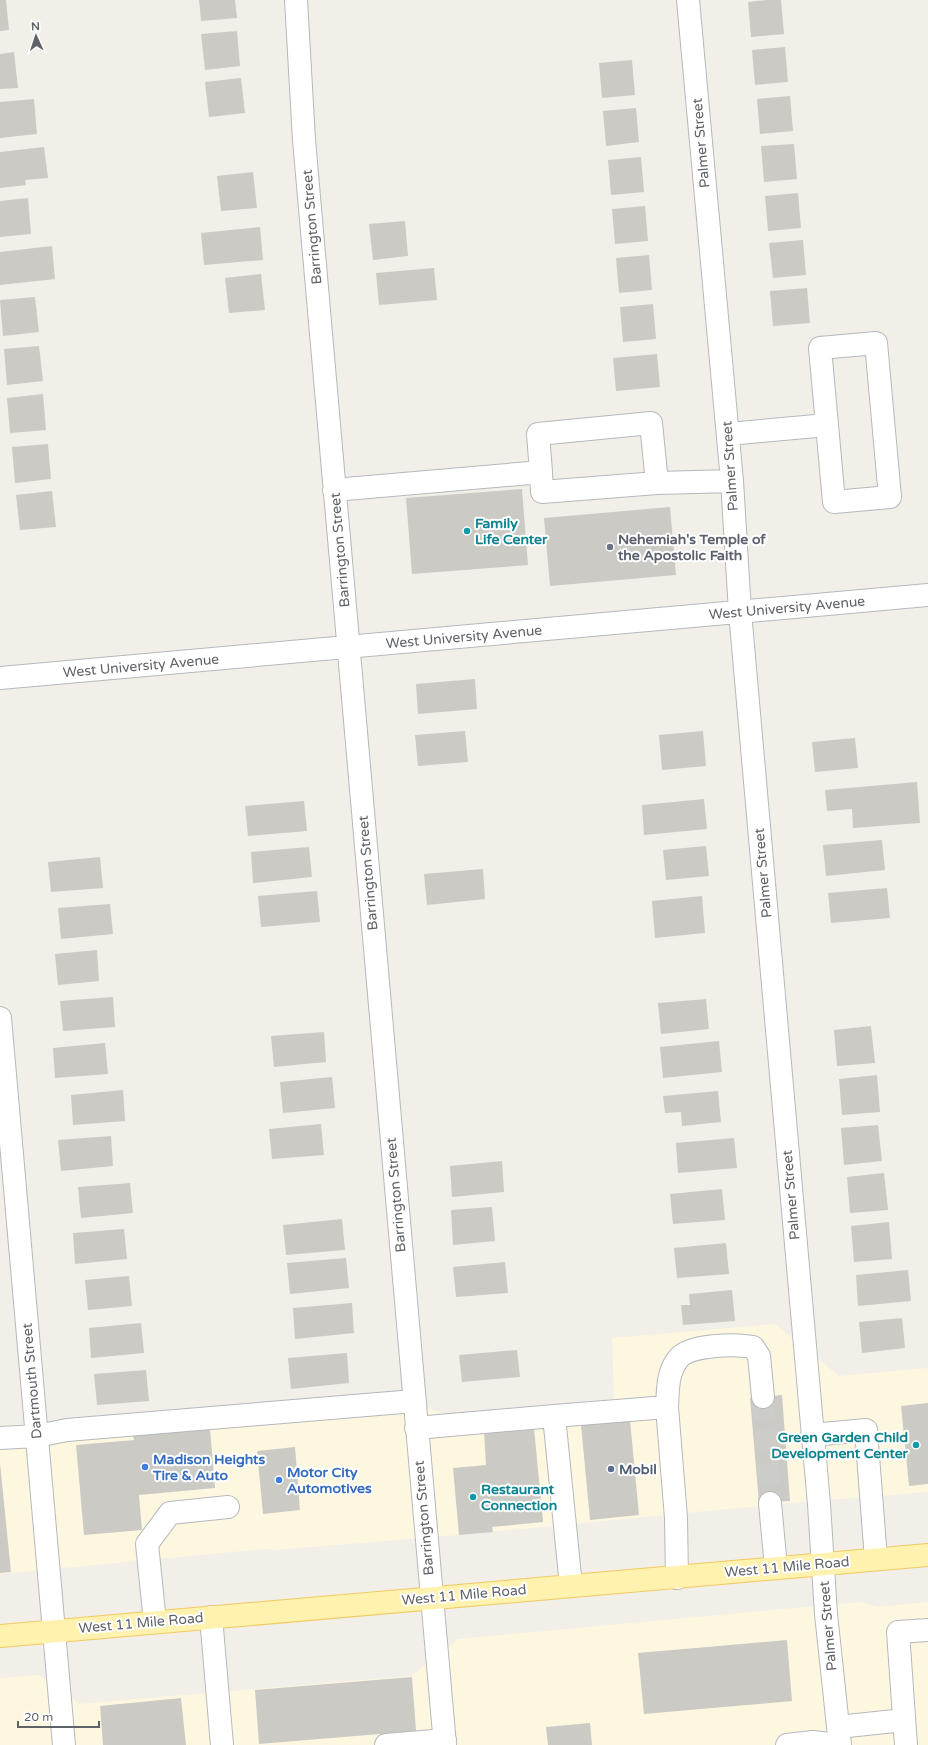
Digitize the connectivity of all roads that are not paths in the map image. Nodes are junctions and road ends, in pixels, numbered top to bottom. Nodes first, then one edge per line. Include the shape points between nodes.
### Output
1 (296, 0) edge
2 (688, 0) edge
3 (827, 425) junction
4 (728, 434) junction
5 (541, 472) junction
6 (732, 481) junction
7 (657, 482) junction
8 (334, 490) junction
9 (928, 595) edge
10 (740, 612) junction
11 (348, 647) junction
12 (0, 678) edge
13 (0, 1018) edge
14 (763, 1397) tunnel mouth
15 (414, 1401) junction
16 (667, 1407) junction
17 (554, 1416) junction
18 (416, 1428) junction
19 (812, 1435) junction
20 (37, 1436) junction
21 (0, 1438) edge
22 (770, 1503) tunnel mouth
23 (228, 1507) dead end
24 (928, 1555) edge
25 (876, 1560) junction
26 (823, 1564) junction
27 (776, 1568) junction
28 (677, 1578) junction
29 (571, 1586) junction
30 (432, 1598) junction
31 (211, 1617) junction
32 (155, 1622) junction
33 (928, 1630) edge
34 (53, 1631) junction
35 (0, 1636) edge
36 (904, 1720) junction
37 (838, 1739) edge
38 (445, 1743) edge
39 (64, 1745) edge
40 (222, 1745) edge
41 (386, 1745) edge
42 (787, 1745) edge
43 (906, 1745) edge

1 - 8 street, Barrington Street via 304,140
2 - 4 street, Palmer Street
3 - 3 street via 834,502 890,497 876,343 820,348
3 - 4 street
4 - 6 street, Palmer Street
5 - 7 street via 542,492
5 - 7 street via 538,434 651,423
5 - 8 street
6 - 7 street
6 - 10 street, Palmer Street
8 - 11 street, Barrington Street
9 - 10 street, West University Avenue
10 - 11 street, West University Avenue
10 - 19 street, Palmer Street
11 - 12 street, West University Avenue
11 - 15 street, Barrington Street
13 - 20 street, Dartmouth Street
14 - 16 street via 759,1356 753,1347 711,1347 693,1351 679,1358 672,1369
15 - 18 street, Barrington Street
15 - 20 street via 67,1430
16 - 17 street
16 - 28 street via 676,1518
17 - 18 street
17 - 29 street
18 - 30 street, Barrington Street
19 - 25 street via 866,1430
19 - 26 street, Palmer Street
20 - 21 street
20 - 34 street, Dartmouth Street
22 - 27 street
23 - 32 street via 170,1513 147,1544
24 - 25 main road, West 11 Mile Road
25 - 26 main road, West 11 Mile Road
26 - 27 main road, West 11 Mile Road
26 - 37 street, Palmer Street
27 - 28 main road, West 11 Mile Road
28 - 29 main road, West 11 Mile Road
29 - 30 main road, West 11 Mile Road
30 - 31 main road, West 11 Mile Road
30 - 38 street, Barrington Street
31 - 32 main road, West 11 Mile Road
31 - 40 street
32 - 34 main road, West 11 Mile Road
33 - 36 street via 898,1632
34 - 35 main road, West 11 Mile Road
34 - 39 street, Dartmouth Street
36 - 37 street
36 - 43 street
37 - 42 street
38 - 41 street

